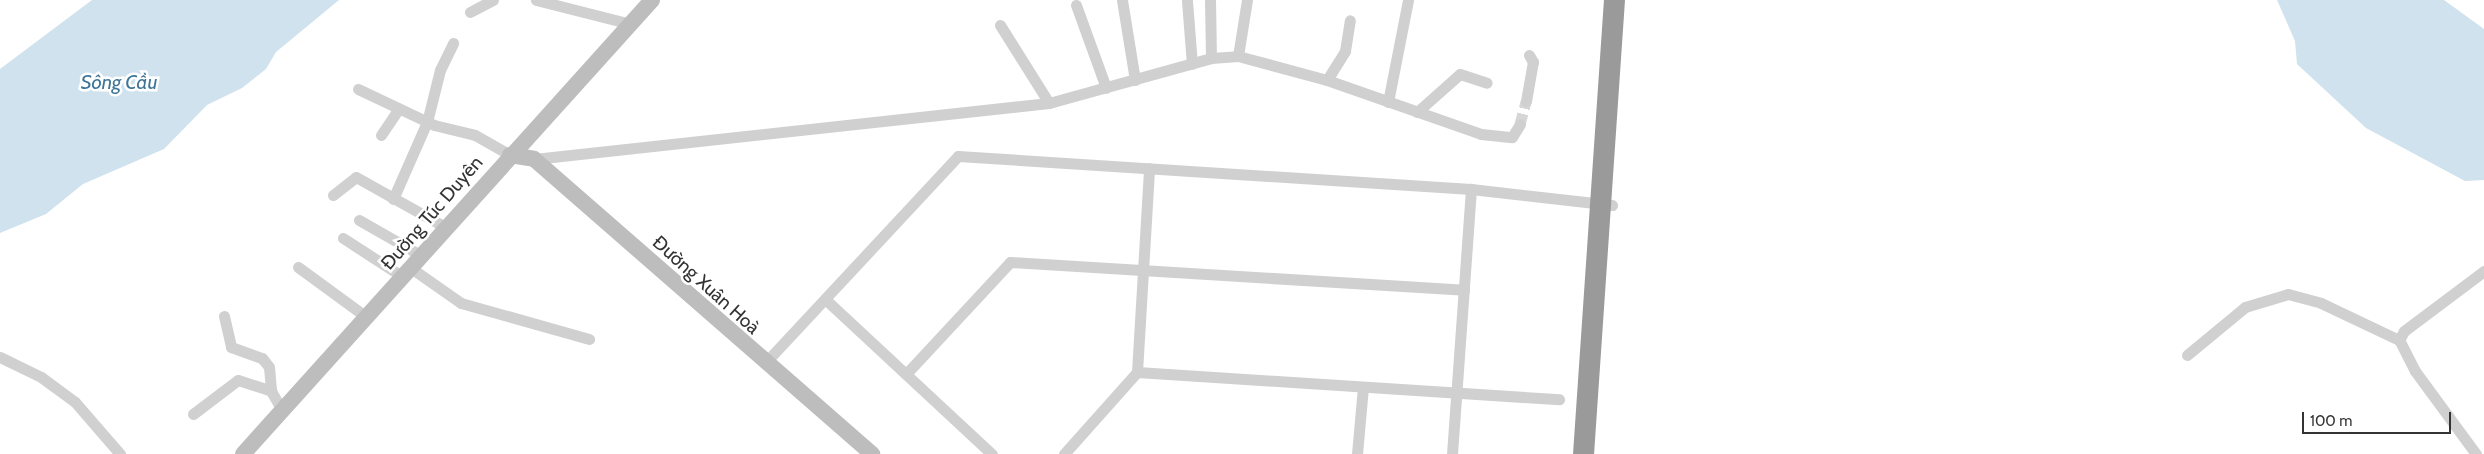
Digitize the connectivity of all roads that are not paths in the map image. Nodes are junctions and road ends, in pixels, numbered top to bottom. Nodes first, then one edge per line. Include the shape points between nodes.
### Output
1 (493, 0) edge
2 (652, 0) edge
3 (1122, 0) edge
4 (1210, 0) edge
5 (1246, 0) edge
6 (1408, 0) edge
7 (1614, 0) edge
8 (1626, 0) edge
9 (542, 1) edge
10 (1187, 1) edge
11 (567, 4) edge
12 (1076, 5) dead end
13 (470, 12) dead end
14 (1350, 20) dead end
15 (631, 24) junction
16 (1000, 25) dead end
17 (453, 43) dead end
18 (1530, 55) dead end
19 (1238, 56) junction
20 (1212, 58) junction
21 (1192, 64) junction
22 (1135, 80) junction
23 (1327, 80) junction
24 (1487, 83) dead end
25 (1106, 88) junction
26 (358, 89) dead end
27 (1526, 101) tunnel mouth
28 (1388, 102) junction
29 (1049, 103) junction
30 (399, 108) junction
31 (1417, 112) junction
32 (426, 122) junction
33 (1520, 124) tunnel mouth
34 (381, 135) dead end
35 (510, 155) junction
36 (534, 159) junction
37 (1149, 168) junction
38 (1471, 189) junction
39 (333, 195) dead end
40 (393, 199) junction
41 (1607, 204) junction
42 (359, 220) dead end
43 (446, 228) junction
44 (343, 238) dead end
45 (298, 267) dead end
46 (412, 267) junction
47 (1142, 271) junction
48 (2484, 271) edge
49 (1464, 290) junction
50 (825, 298) junction
51 (224, 316) dead end
52 (365, 316) junction
53 (589, 340) dead end
54 (2399, 340) junction
55 (2187, 355) dead end
56 (0, 357) edge
57 (765, 363) junction
58 (1137, 372) junction
59 (906, 374) junction
60 (1363, 386) junction
61 (272, 391) junction
62 (1456, 393) junction
63 (1559, 399) dead end
64 (281, 408) junction
65 (193, 414) dead end
66 (120, 454) edge
67 (242, 454) edge
68 (872, 454) edge
69 (992, 454) edge
70 (1064, 454) edge
71 (1357, 454) edge
72 (1452, 454) edge
73 (1583, 454) edge
74 (1594, 454) edge
75 (2476, 454) edge

1 - 13 street
2 - 15 street, Đường Túc Duyên
3 - 22 street
4 - 20 street
5 - 19 street
6 - 28 street
7 - 41 highway
8 - 41 highway
9 - 11 street
10 - 21 street
11 - 15 street
12 - 25 street
14 - 23 street via 1347,47
15 - 35 street, Đường Túc Duyên
16 - 29 street
17 - 32 street via 443,59
18 - 27 street via 1533,62
19 - 20 street
19 - 23 street
20 - 21 street
21 - 22 street
22 - 25 street
23 - 28 street
24 - 31 street via 1460,74
25 - 29 street
26 - 30 street
28 - 31 street
29 - 36 street
30 - 32 street
30 - 34 street
31 - 33 street via 1486,135 1512,137
32 - 35 street via 475,135
32 - 40 street
35 - 36 street
35 - 43 street, Đường Túc Duyên
36 - 57 street, Đường Xuân Hoà
37 - 38 street
37 - 47 street
37 - 50 street via 958,156
38 - 41 street
38 - 49 street
39 - 40 street via 356,177
40 - 43 street
41 - 73 highway
41 - 74 highway
42 - 46 street
43 - 46 street, Đường Túc Duyên
44 - 46 street
45 - 52 street
46 - 52 street, Đường Túc Duyên
46 - 53 street via 462,303
47 - 49 street
47 - 58 street
47 - 59 street via 1010,262
48 - 54 street via 2404,331
49 - 62 street
50 - 57 street
50 - 59 street
51 - 61 street via 231,348 262,358 268,367
52 - 64 street, Đường Túc Duyên
54 - 55 street via 2322,303 2288,294 2245,307
54 - 75 street via 2410,364
56 - 66 street via 42,377 75,402
57 - 68 street, Đường Xuân Hoà via 834,416
58 - 60 street
58 - 70 street
59 - 69 street
60 - 62 street
60 - 71 street
61 - 64 street
61 - 65 street via 238,380
62 - 63 street
62 - 72 street
64 - 67 street, Đường Túc Duyên

